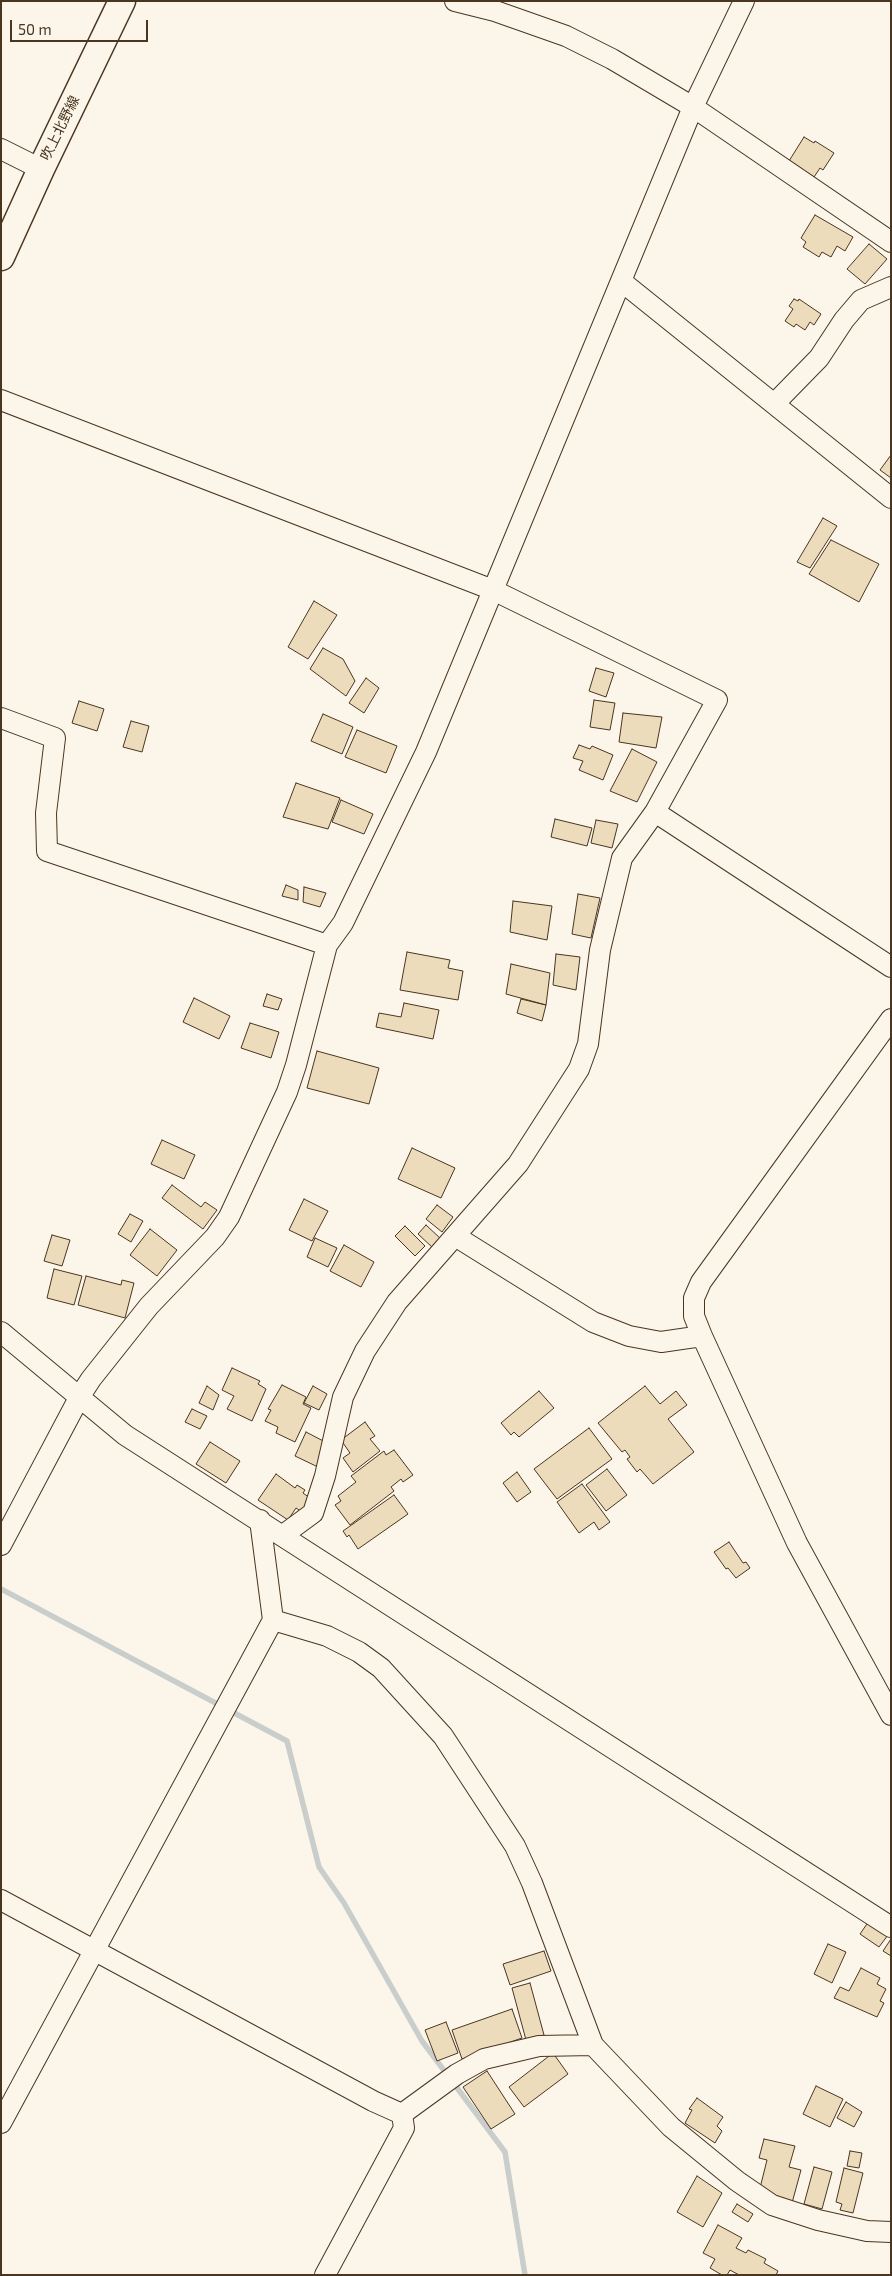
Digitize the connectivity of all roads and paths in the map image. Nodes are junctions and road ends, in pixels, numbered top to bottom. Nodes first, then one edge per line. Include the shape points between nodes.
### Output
1 (122, 1) edge
2 (455, 1) edge
3 (744, 1) edge
4 (693, 107) junction
5 (1, 149) edge
6 (40, 169) junction
7 (891, 242) edge
8 (1, 257) edge
9 (621, 281) junction
10 (891, 286) edge
11 (1, 400) edge
12 (775, 403) junction
13 (891, 498) edge
14 (493, 590) junction
15 (1, 718) edge
16 (656, 812) junction
17 (327, 945) junction
18 (891, 967) edge
19 (891, 1019) edge
20 (455, 1236) junction
21 (1, 1332) edge
22 (702, 1336) junction
23 (80, 1396) junction
24 (260, 1520) junction
25 (282, 1535) junction
26 (1, 1545) edge
27 (273, 1620) junction
28 (891, 1715) edge
29 (1, 1900) edge
30 (891, 1927) edge
31 (96, 1951) junction
32 (593, 2044) junction
33 (402, 2114) junction
34 (1, 2124) edge
35 (891, 2232) edge
36 (325, 2275) edge

1 - 6 main road, 吹上北野線
2 - 4 street via 566,36
3 - 4 street
4 - 7 street
4 - 9 street
5 - 6 street
6 - 8 main road, 吹上北野線
9 - 12 street
9 - 14 street
10 - 12 street via 861,300 819,358
11 - 14 street
12 - 13 street
14 - 16 street via 717,700
14 - 17 street via 426,752 343,923
15 - 17 street via 55,738 46,813 47,851
16 - 18 street
16 - 20 street via 622,858 600,950 588,1044 579,1069 518,1164
17 - 23 street via 287,1092 229,1217 215,1237 123,1337
19 - 22 street via 701,1282 694,1298 694,1316
20 - 22 street via 593,1322 629,1336 661,1342
20 - 25 street via 397,1302 365,1351 343,1397 313,1513
21 - 23 street
22 - 28 street via 797,1543
23 - 24 street via 125,1435
23 - 26 street
24 - 25 street
24 - 27 street
25 - 30 street
27 - 31 street
27 - 32 street via 327,1636 359,1652 381,1668 443,1736 518,1853
29 - 31 street
31 - 33 street
31 - 34 street
32 - 33 street via 538,2046 484,2059 457,2074
32 - 35 street via 671,2127 736,2181 772,2205 866,2231
33 - 36 street via 404,2128

